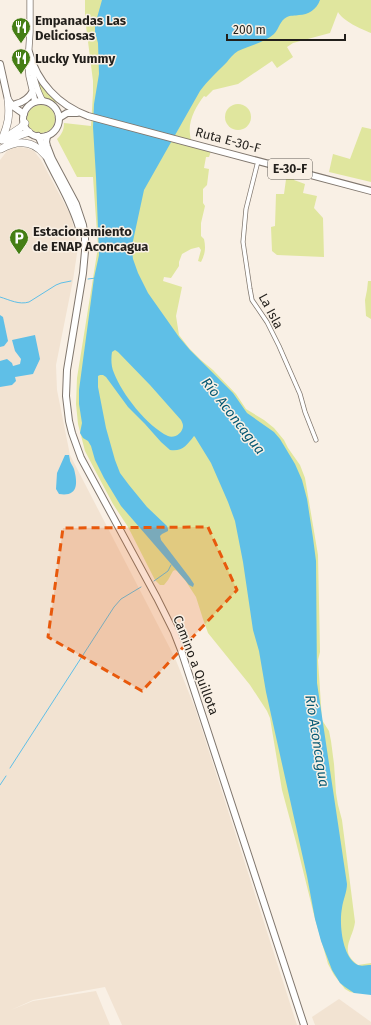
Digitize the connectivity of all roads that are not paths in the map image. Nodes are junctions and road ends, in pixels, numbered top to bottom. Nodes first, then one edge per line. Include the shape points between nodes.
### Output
1 (30, 0) edge
2 (29, 52) junction
3 (28, 62) junction
4 (0, 64) edge
5 (33, 92) junction
6 (8, 98) junction
7 (43, 101) junction
8 (35, 102) junction
9 (16, 104) junction
10 (51, 104) junction
11 (67, 106) junction
12 (28, 107) junction
13 (78, 113) junction
14 (24, 114) junction
15 (59, 118) junction
16 (25, 123) junction
17 (29, 132) junction
18 (38, 136) junction
19 (47, 136) junction
20 (1, 140) edge
21 (0, 150) edge
22 (45, 155) junction
23 (258, 161) junction
24 (371, 190) edge
25 (83, 273) junction
26 (316, 440) dead end
27 (304, 1025) edge

1 - 2 main road
2 - 3 main road
2 - 11 main road via 42,82
3 - 5 main road
3 - 7 main road
4 - 6 main road
5 - 8 main road
5 - 9 main road via 27,99
6 - 9 main road
6 - 14 main road via 14,107
6 - 20 highway via 9,119
7 - 8 main road, E-30-F
7 - 10 main road, E-30-F
8 - 12 main road, E-30-F
9 - 12 main road
10 - 11 main road, Ruta E-30-F / E-30-F
10 - 15 main road via 57,110
11 - 13 main road, Ruta E-30-F / E-30-F
12 - 14 main road, E-30-F
13 - 15 main road via 67,113
13 - 23 main road, Ruta E-30-F / E-30-F
14 - 16 main road
15 - 19 main road via 56,129
16 - 17 main road
16 - 20 highway
17 - 18 main road
17 - 21 highway via 14,138
18 - 19 main road
18 - 22 main road, Camino a Quillota
19 - 25 main road, Camino a Quillota via 47,149 76,204 83,225 86,251
21 - 22 highway via 15,143 26,143
22 - 25 main road, Camino a Quillota via 77,221
23 - 24 main road, Ruta E-30-F / E-30-F
23 - 26 street, La Isla via 246,209 243,242 252,300 279,346
25 - 27 main road, Camino a Quillota via 67,370 66,396 72,433 81,458 160,603 181,650

